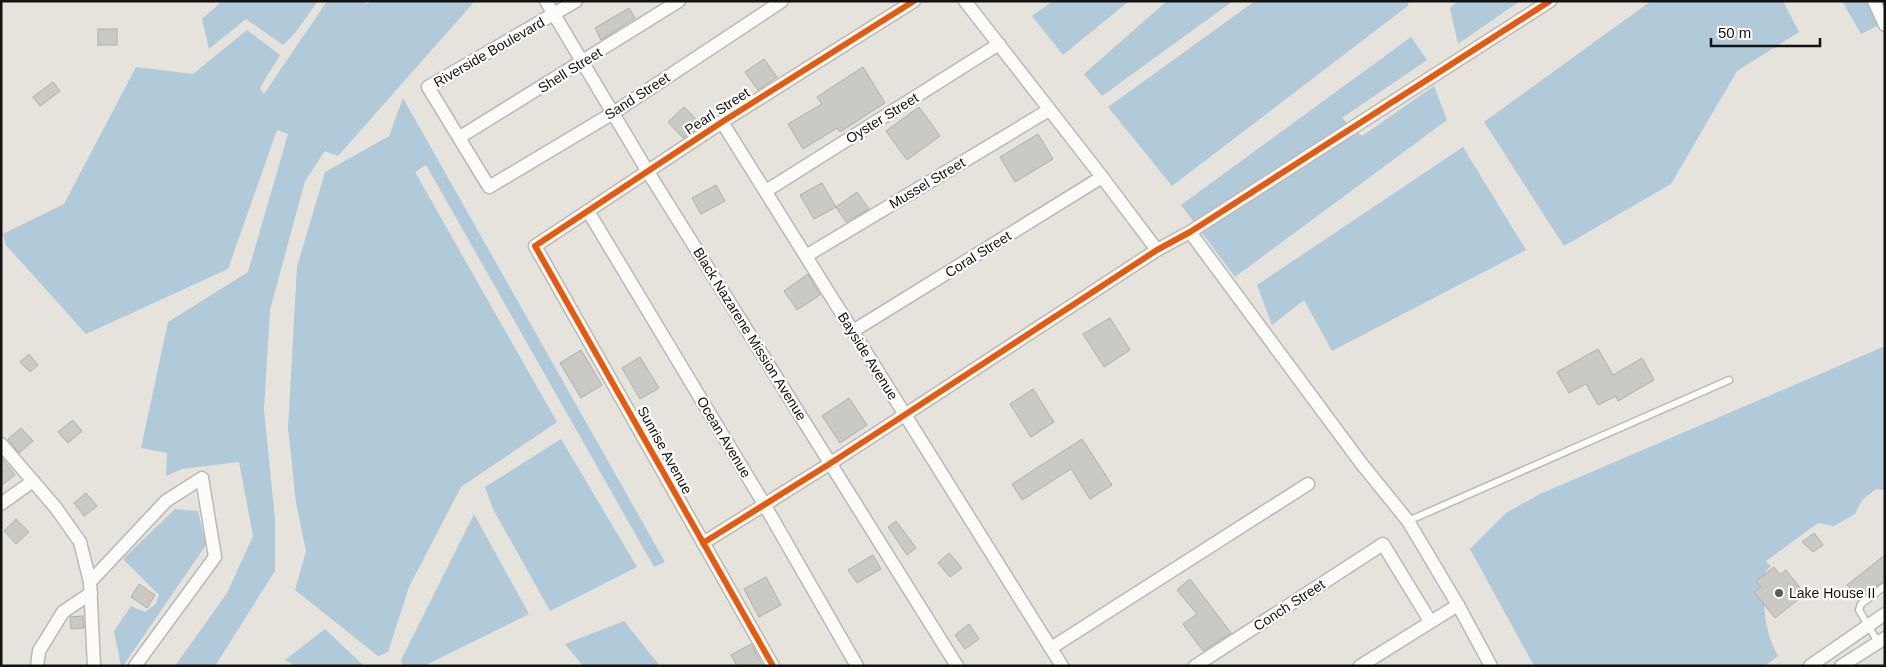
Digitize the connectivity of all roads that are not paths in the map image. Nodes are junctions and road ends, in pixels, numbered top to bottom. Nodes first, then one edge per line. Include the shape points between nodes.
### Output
1 (546, 1) edge
2 (576, 1) edge
3 (679, 1) edge
4 (782, 1) edge
5 (914, 1) edge
6 (965, 1) edge
7 (1550, 1) edge
8 (1874, 1) edge
9 (554, 14) junction
10 (1885, 25) edge
11 (999, 44) junction
12 (582, 62) junction
13 (1049, 110) junction
14 (612, 113) junction
15 (722, 122) junction
16 (460, 137) junction
17 (648, 172) junction
18 (1102, 176) junction
19 (766, 191) junction
20 (588, 211) junction
21 (1190, 232) junction
22 (535, 246) joint
23 (1157, 250) junction
24 (806, 256) junction
25 (853, 331) junction
26 (1728, 380) dead end
27 (904, 414) junction
28 (1, 444) edge
29 (831, 463) junction
30 (33, 481) junction
31 (1308, 484) dead end
32 (1, 504) edge
33 (764, 504) junction
34 (1408, 521) junction
35 (703, 543) junction
36 (1885, 586) edge
37 (90, 588) junction
38 (1458, 605) junction
39 (1885, 614) edge
40 (1430, 621) junction
41 (1868, 626) junction
42 (1881, 640) edge
43 (1051, 648) junction
44 (37, 666) edge
45 (93, 666) edge
46 (135, 666) edge
47 (773, 666) edge
48 (857, 666) edge
49 (957, 666) edge
50 (1062, 666) edge
51 (1195, 666) edge
52 (1360, 666) edge
53 (1490, 666) edge
54 (1810, 666) edge
55 (1841, 666) edge

1 - 9 street, Black Nazarene Mission Avenue
2 - 9 street, Riverside Boulevard
3 - 12 street, Shell Street
4 - 14 street, Sand Street
5 - 15 street, Pearl Street
6 - 11 street
7 - 21 street
8 - 10 street
9 - 12 street, Black Nazarene Mission Avenue
9 - 16 street, Riverside Boulevard via 428,87
11 - 13 street
11 - 19 street, Oyster Street
12 - 14 street, Black Nazarene Mission Avenue
12 - 16 street, Shell Street
13 - 18 street
13 - 24 street, Mussel Street
14 - 16 street, Sand Street via 489,187
14 - 17 street, Black Nazarene Mission Avenue
15 - 17 street, Pearl Street
15 - 19 street, Bayside Avenue
17 - 20 street, Pearl Street
17 - 29 street, Black Nazarene Mission Avenue
18 - 23 street
18 - 25 street, Coral Street
19 - 24 street, Bayside Avenue
20 - 22 street, Pearl Street
20 - 33 street, Ocean Avenue
21 - 23 street
21 - 34 street via 1361,463
22 - 35 street, Sunrise Avenue
23 - 27 street
24 - 25 street, Bayside Avenue
25 - 27 street, Bayside Avenue
26 - 34 lane
27 - 29 street
27 - 43 street, Bayside Avenue
28 - 30 street
29 - 33 street
29 - 49 street, Black Nazarene Mission Avenue
30 - 32 street
30 - 37 street via 80,542
31 - 43 street
33 - 35 street
33 - 48 street, Ocean Avenue
34 - 38 street
35 - 47 street, Sunrise Avenue
36 - 41 lane via 1861,604 1859,610
37 - 44 street via 64,612 39,651
37 - 45 street
37 - 46 street via 166,501 202,478 216,557
38 - 40 street
38 - 53 street
39 - 41 street
40 - 51 street, Conch Street via 1383,544
40 - 52 street
41 - 42 lane
41 - 54 street
42 - 55 street
43 - 50 street, Bayside Avenue

